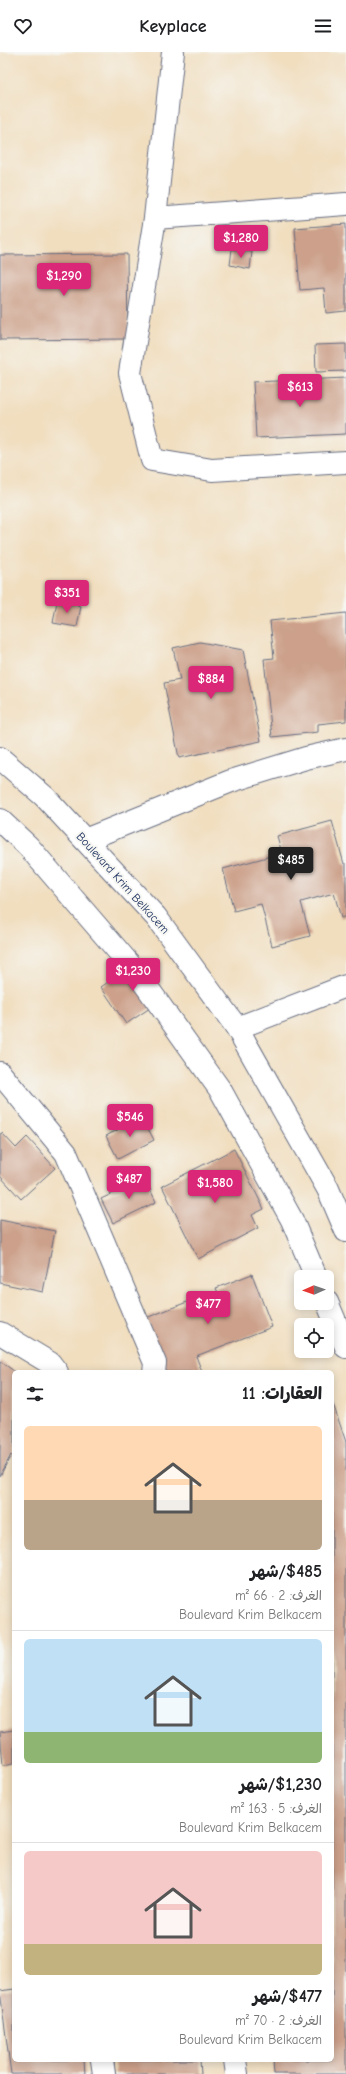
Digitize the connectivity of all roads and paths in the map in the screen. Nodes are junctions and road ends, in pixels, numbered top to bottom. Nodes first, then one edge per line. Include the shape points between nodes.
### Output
1 (173, 52) edge
2 (346, 204) edge
3 (155, 218) junction
4 (346, 462) edge
5 (346, 749) edge
6 (0, 758) edge
7 (0, 820) edge
8 (85, 840) junction
9 (346, 986) edge
10 (237, 1028) junction
11 (0, 1073) edge
12 (346, 1232) edge
13 (313, 1270) edge
14 (330, 1310) edge
15 (0, 1333) edge
16 (346, 1347) edge
17 (55, 1370) edge
18 (154, 1370) edge
19 (102, 2062) edge
20 (235, 2062) edge
21 (104, 2074) edge
22 (237, 2074) edge

1 - 3 street
2 - 3 street
3 - 4 street via 130,373 152,460 212,470
5 - 8 street via 306,758 231,781
6 - 8 street, Boulevard Krim Belkacem via 45,797
7 - 13 street via 28,846 137,973 221,1091 292,1220
8 - 10 street, Boulevard Krim Belkacem via 156,917
9 - 10 street
10 - 12 street, Boulevard Krim Belkacem via 328,1189
11 - 18 street via 66,1153 155,1363
14 - 16 street
15 - 17 street via 50,1363
19 - 21 street
20 - 22 street

